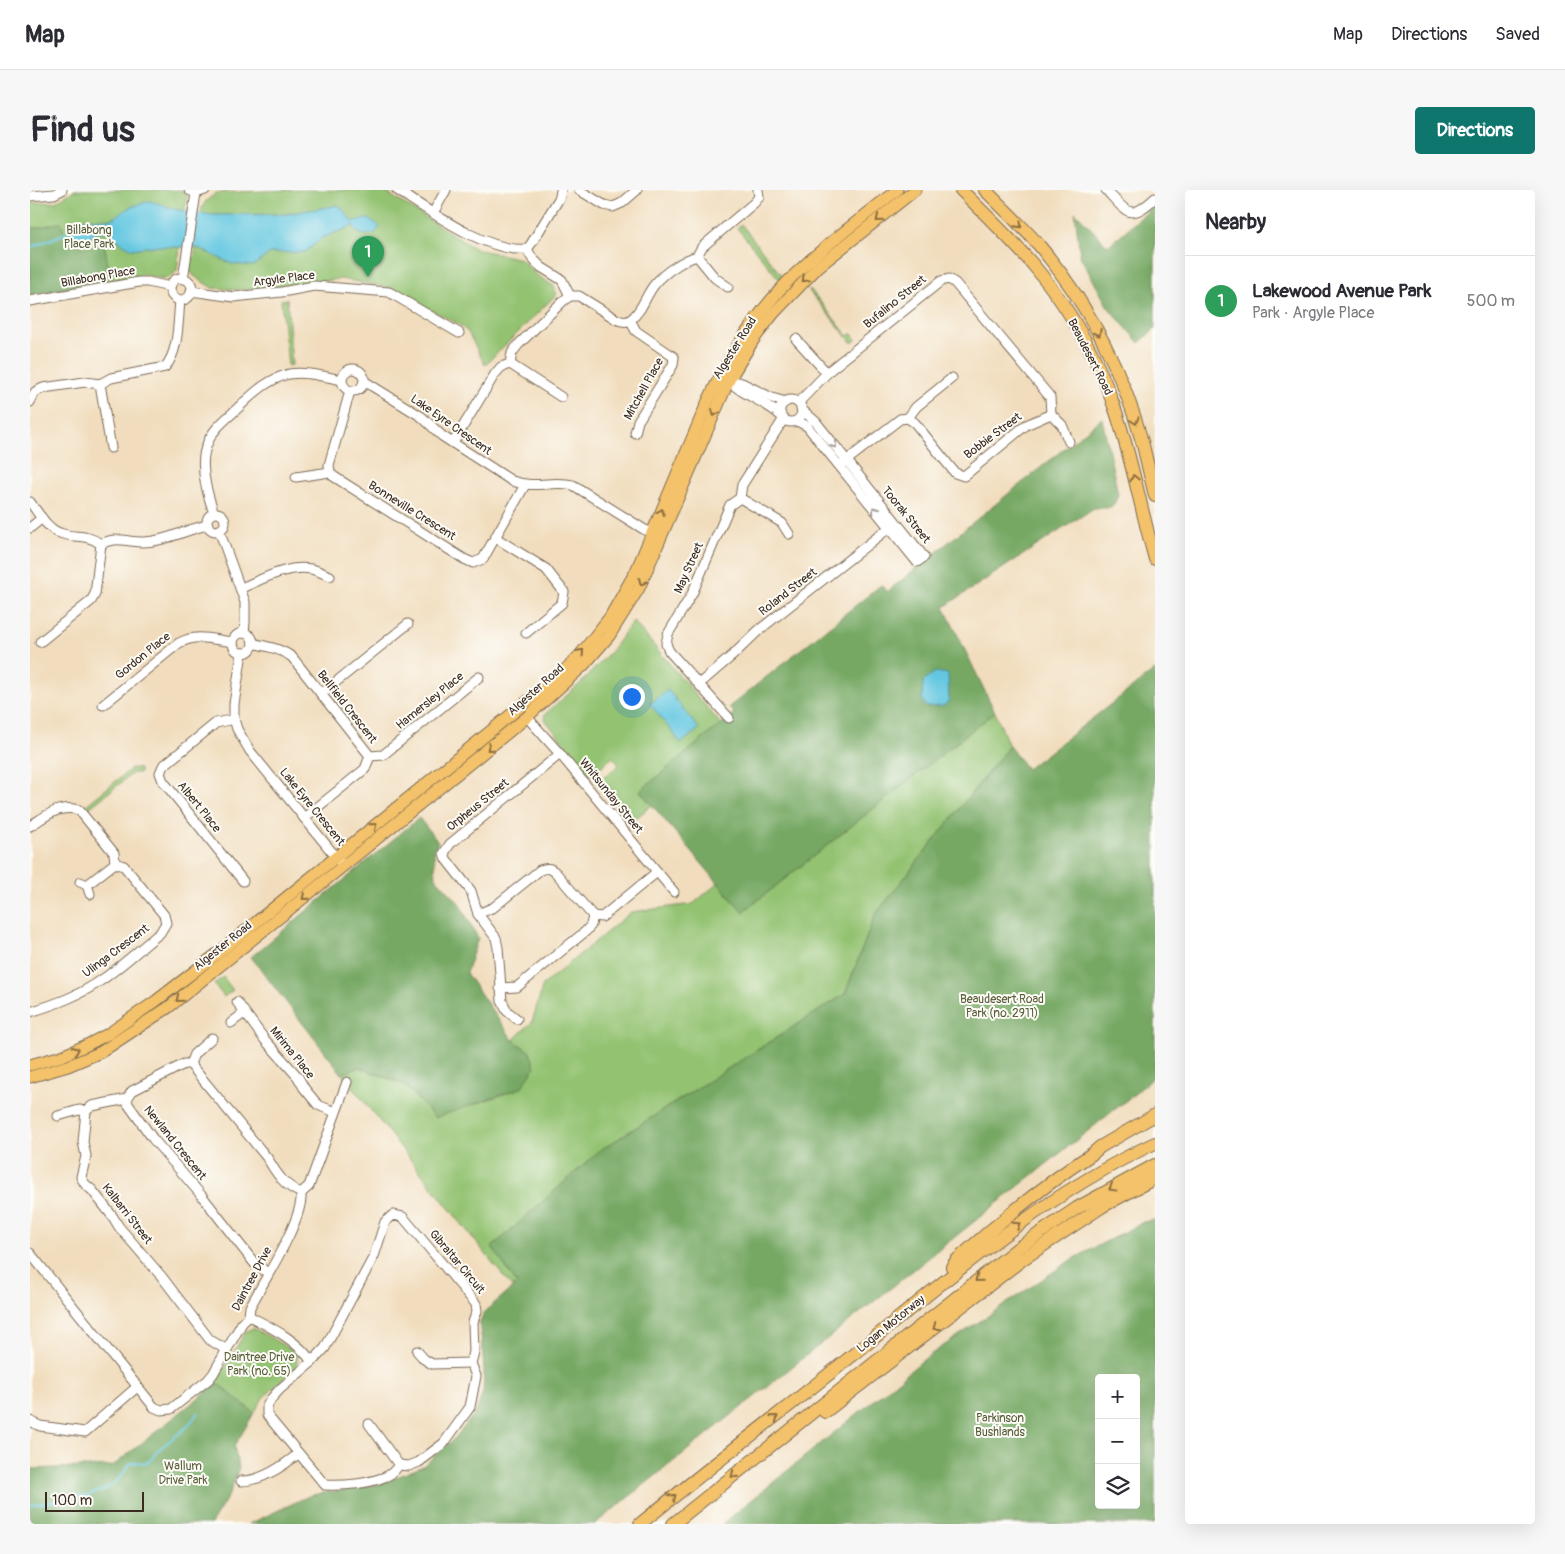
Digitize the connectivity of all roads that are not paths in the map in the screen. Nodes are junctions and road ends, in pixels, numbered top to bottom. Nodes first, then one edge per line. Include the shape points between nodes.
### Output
1 (62, 190) edge
2 (397, 190) edge
3 (446, 190) edge
4 (561, 190) edge
5 (578, 190) edge
6 (637, 190) edge
7 (897, 190) edge
8 (915, 190) edge
9 (961, 190) edge
10 (985, 190) edge
11 (1106, 190) edge
12 (197, 191) edge
13 (758, 193) edge
14 (30, 196) edge
15 (1155, 198) edge
16 (433, 213) junction
17 (527, 249) junction
18 (698, 256) junction
19 (183, 279) junction
20 (170, 287) junction
21 (728, 287) dead end
22 (191, 291) junction
23 (570, 296) junction
24 (180, 300) junction
25 (30, 301) edge
26 (630, 320) junction
27 (459, 332) dead end
28 (796, 339) dead end
29 (510, 364) junction
30 (827, 373) junction
31 (724, 378) junction
32 (952, 378) dead end
33 (342, 380) junction
34 (364, 381) junction
35 (100, 384) junction
36 (350, 391) junction
37 (561, 397) dead end
38 (30, 402) edge
39 (786, 402) junction
40 (800, 406) junction
41 (1051, 414) junction
42 (782, 417) junction
43 (908, 418) junction
44 (797, 421) junction
45 (635, 432) dead end
46 (1069, 442) dead end
47 (453, 443) junction
48 (111, 448) dead end
49 (843, 463) junction
50 (1151, 470) edge
51 (330, 472) junction
52 (296, 477) dead end
53 (525, 486) junction
54 (1155, 496) edge
55 (740, 498) junction
56 (30, 502) edge
57 (214, 513) junction
58 (42, 518) junction
59 (208, 525) junction
60 (893, 525) joint
61 (30, 528) edge
62 (219, 530) junction
63 (789, 534) dead end
64 (657, 535) junction
65 (496, 538) junction
66 (100, 544) junction
67 (1155, 559) edge
68 (330, 576) dead end
69 (241, 588) junction
70 (408, 624) dead end
71 (244, 633) junction
72 (526, 634) dead end
73 (40, 642) dead end
74 (233, 642) junction
75 (253, 643) junction
76 (242, 653) junction
77 (479, 677) dead end
78 (699, 684) junction
79 (321, 694) junction
80 (103, 705) dead end
81 (523, 713) junction
82 (729, 718) dead end
83 (234, 719) junction
84 (560, 754) junction
85 (370, 756) junction
86 (304, 818) junction
87 (30, 826) edge
88 (339, 862) junction
89 (115, 863) junction
90 (657, 872) junction
91 (243, 882) dead end
92 (86, 887) dead end
93 (674, 892) dead end
94 (478, 914) junction
95 (593, 916) junction
96 (500, 988) junction
97 (237, 1002) dead end
98 (30, 1012) edge
99 (244, 1013) junction
100 (517, 1019) dead end
101 (231, 1023) dead end
102 (212, 1038) dead end
103 (190, 1064) junction
104 (30, 1065) edge
105 (30, 1078) edge
106 (347, 1082) dead end
107 (127, 1099) junction
108 (86, 1110) junction
109 (335, 1112) junction
110 (1155, 1115) edge
111 (58, 1116) dead end
112 (1155, 1124) edge
113 (1155, 1143) edge
114 (1092, 1154) junction
115 (1155, 1165) edge
116 (1155, 1178) edge
117 (1155, 1186) edge
118 (301, 1193) junction
119 (1103, 1206) junction
120 (30, 1254) edge
121 (268, 1273) junction
122 (937, 1287) junction
123 (249, 1316) junction
124 (226, 1350) junction
125 (416, 1351) dead end
126 (312, 1362) junction
127 (471, 1363) junction
128 (138, 1387) junction
129 (30, 1420) edge
130 (369, 1424) dead end
131 (772, 1444) junction
132 (298, 1454) junction
133 (399, 1466) junction
134 (241, 1481) dead end
135 (640, 1524) edge
136 (673, 1524) edge

1 - 14 street
2 - 16 street
3 - 16 street
4 - 17 street via 560,197
5 - 6 street via 613,208
7 - 31 main road, Algester Road via 807,263 783,287 742,338
8 -> 31 main road, Algester Road via 798,286
67 -> 9 highway, Beaudesert Road via 1116,411 1089,349 1035,267
10 -> 50 highway, Beaudesert Road via 1037,244 1092,321 1127,396
11 - 15 street via 1124,210 1132,213 1143,209
12 - 19 street
13 - 18 street via 754,203 702,247
16 - 17 street via 477,239 518,250
17 - 23 street via 541,267 562,280
18 - 21 street via 715,278
18 - 26 street via 686,260 655,283
19 - 20 street
19 - 22 street via 189,282
20 - 24 street via 171,294
20 - 25 street, Billabong Place via 139,282
22 - 24 street via 186,299
22 - 27 street, Argyle Place via 234,297 314,286 389,292
23 - 26 street via 579,296 622,322
23 - 29 street via 518,345
24 - 35 street via 174,352 165,367 112,378
26 - 45 street, Mitchell Place via 636,332 674,357 673,365 638,421
28 - 30 street
29 - 37 street
29 - 47 street via 495,374
30 - 40 street, Bufalino Street
30 - 41 street, Bufalino Street via 941,281 949,279 1050,397
31 - 39 street
31 - 42 street
31 - 64 main road, Algester Road
32 - 43 street via 916,407
33 - 34 street via 352,370 359,372
33 - 36 street
33 - 57 street via 291,374 276,378 256,390 216,430 207,442 204,462
34 - 36 street via 358,390
34 - 47 street, Lake Eyre Crescent via 422,417
35 - 38 street via 85,382 43,388 35,392
35 - 48 street
36 - 51 street via 329,465
39 - 40 street via 792,401
39 - 42 street via 780,409
40 - 44 street via 801,416
40 -> 49 street, Toorak Street via 816,422
41 - 43 street, Bobbie Street via 1026,425 964,476 955,473
41 - 46 street via 1062,425
42 - 44 street via 790,422
42 - 55 street, May Street via 742,485
43 - 49 street via 900,418
44 - 49 street, Toorak Street via 807,426
47 - 53 street, Lake Eyre Crescent
49 - 60 street, Toorak Street
50 - 54 highway, Beaudesert Road
51 - 52 street
51 - 65 street, Bonneville Crescent via 473,563 483,559
53 - 64 street via 573,485
53 - 65 street, Bonneville Crescent
55 - 63 street via 782,524
55 - 78 street, May Street via 730,505 692,594 668,634 666,644 670,651
56 - 58 street
57 - 59 street via 208,518
57 - 62 street via 224,519 224,527
58 - 61 street
58 - 66 street via 60,533 87,537
59 - 62 street
59 - 66 street via 159,540 116,539
60 - 78 street, Roland Street via 759,630
62 - 69 street
64 - 81 main road, Algester Road via 595,636
65 - 72 street via 546,569 564,592 562,603
66 - 73 street via 95,594 91,601
68 - 69 street via 300,568
69 - 71 street via 245,602
70 - 79 street
71 - 74 street via 238,634
71 - 75 street
74 - 76 street via 236,650
74 - 80 street, Gordon Place via 189,638
75 - 76 street
75 - 79 street, Bellfield Crescent via 292,657
76 - 83 street, Lake Eyre Crescent
77 - 85 street, Hamersley Place via 383,755
78 - 82 street, May Street
79 - 85 street, Bellfield Crescent
81 - 84 street, Whitsunday Street
81 - 88 main road, Algester Road
83 - 86 street, Lake Eyre Crescent via 250,751
83 - 91 street, Albert Place via 216,723 160,772 162,781
84 - 90 street, Whitsunday Street
84 - 94 street, Orpheus Street via 446,848 446,858 471,891
85 - 86 street, Bellfield Crescent via 365,769
86 - 88 street, Lake Eyre Crescent
87 - 89 street, Ulinga Crescent via 60,808 78,810 114,853
104 -> 88 main road, Algester Road via 88,1045 127,1022
88 -> 105 main road, Algester Road via 176,1001 134,1031 84,1060
89 - 92 street
89 - 98 street, Ulinga Crescent via 124,866 164,915 164,929 103,979 54,1005
90 - 93 street, Whitsunday Street
90 - 95 street via 602,917
94 - 95 street via 494,907 546,867 553,869
94 - 96 street, Orpheus Street via 496,938
95 - 96 street via 586,931 518,987
96 - 100 street, Orpheus Street via 507,1012
97 - 99 street, Mirima Place
99 - 101 street
99 - 109 street, Mirima Place via 318,1105
102 - 103 street via 194,1054
103 - 107 street via 184,1064 132,1091
103 - 118 street via 274,1170 289,1187
106 - 109 street, Daintree Drive
107 - 108 street
107 - 121 street, Newland Crescent via 172,1163 255,1264
108 - 111 street
108 - 124 street, Kalbarri Street via 83,1142 86,1156 81,1177 85,1184 210,1340
109 - 118 street, Daintree Drive via 309,1186
110 - 114 highway
112 - 114 highway
122 -> 113 highway, Logan Motorway via 1054,1200
114 - 122 highway via 998,1223 956,1261
115 -> 131 highway, Logan Motorway via 1077,1208 1018,1248
116 - 119 highway
117 - 119 highway via 1113,1206
118 - 121 street, Daintree Drive via 296,1223
119 -> 131 highway via 1001,1275 796,1435
120 - 128 street, Daintree Drive
121 - 123 street, Daintree Drive via 250,1307
135 -> 122 highway, Logan Motorway
123 - 124 street, Daintree Drive
123 - 126 street via 291,1339
124 - 128 street, Daintree Drive via 213,1374 171,1409 154,1407
125 - 127 street via 432,1364
126 - 127 street, Gibraltar Circuit via 325,1348 374,1256 386,1222 395,1215 403,1217 476,1304 478,1311 473,1322
126 - 132 street, Gibraltar Circuit via 280,1389 267,1406 267,1415
127 - 133 street, Gibraltar Circuit via 476,1376 465,1416 444,1443 419,1462
128 - 129 street via 85,1432 40,1426
130 - 133 street
131 -> 136 highway, Logan Motorway
132 - 133 street, Gibraltar Circuit via 324,1485 373,1480 390,1475
132 - 134 street via 252,1481

